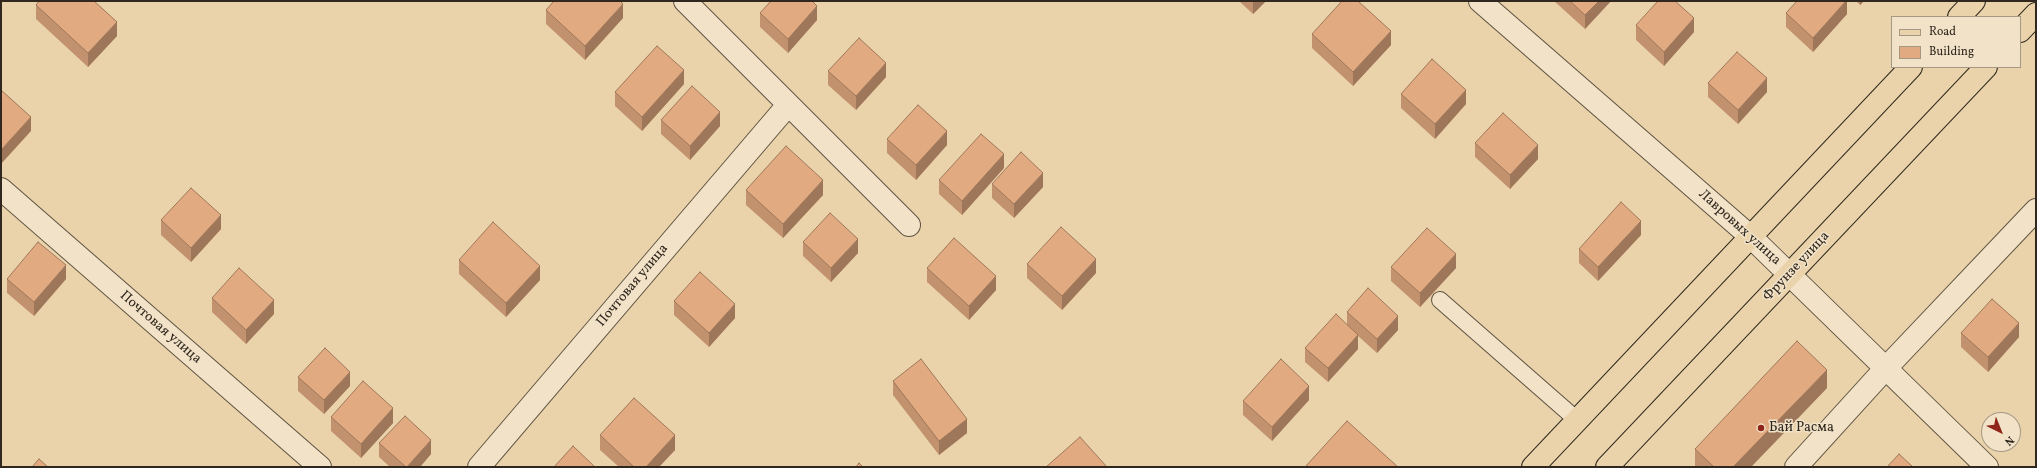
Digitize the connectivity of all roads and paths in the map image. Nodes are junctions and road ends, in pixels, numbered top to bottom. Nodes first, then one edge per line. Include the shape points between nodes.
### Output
1 (685, 1) edge
2 (1480, 1) edge
3 (1974, 1) edge
4 (2036, 14) edge
5 (1960, 16) edge
6 (2021, 30) edge
7 (1911, 68) edge
8 (1985, 68) edge
9 (788, 105) junction
10 (1, 189) edge
11 (2036, 210) edge
12 (909, 225) dead end
13 (1751, 237) junction
14 (1790, 274) junction
15 (1440, 300) dead end
16 (1886, 368) junction
17 (1577, 420) junction
18 (320, 467) edge
19 (479, 467) edge
20 (1533, 467) edge
21 (1607, 467) edge
22 (1796, 467) edge
23 (1987, 467) edge

1 - 9 street
2 - 13 street, Лавровых улица
3 - 5 main road
4 - 6 main road
7 - 13 main road
8 - 14 main road, Фрунзе улица
9 - 12 street
9 - 19 street, Почтовая улица
10 - 18 street, Почтовая улица
11 - 16 street
13 - 14 street, Лавровых улица
13 - 17 main road
14 - 16 street, Лавровых улица
14 - 21 main road, Фрунзе улица
15 - 17 lane
16 - 22 street
16 - 23 street, Лавровых улица
17 - 20 main road

